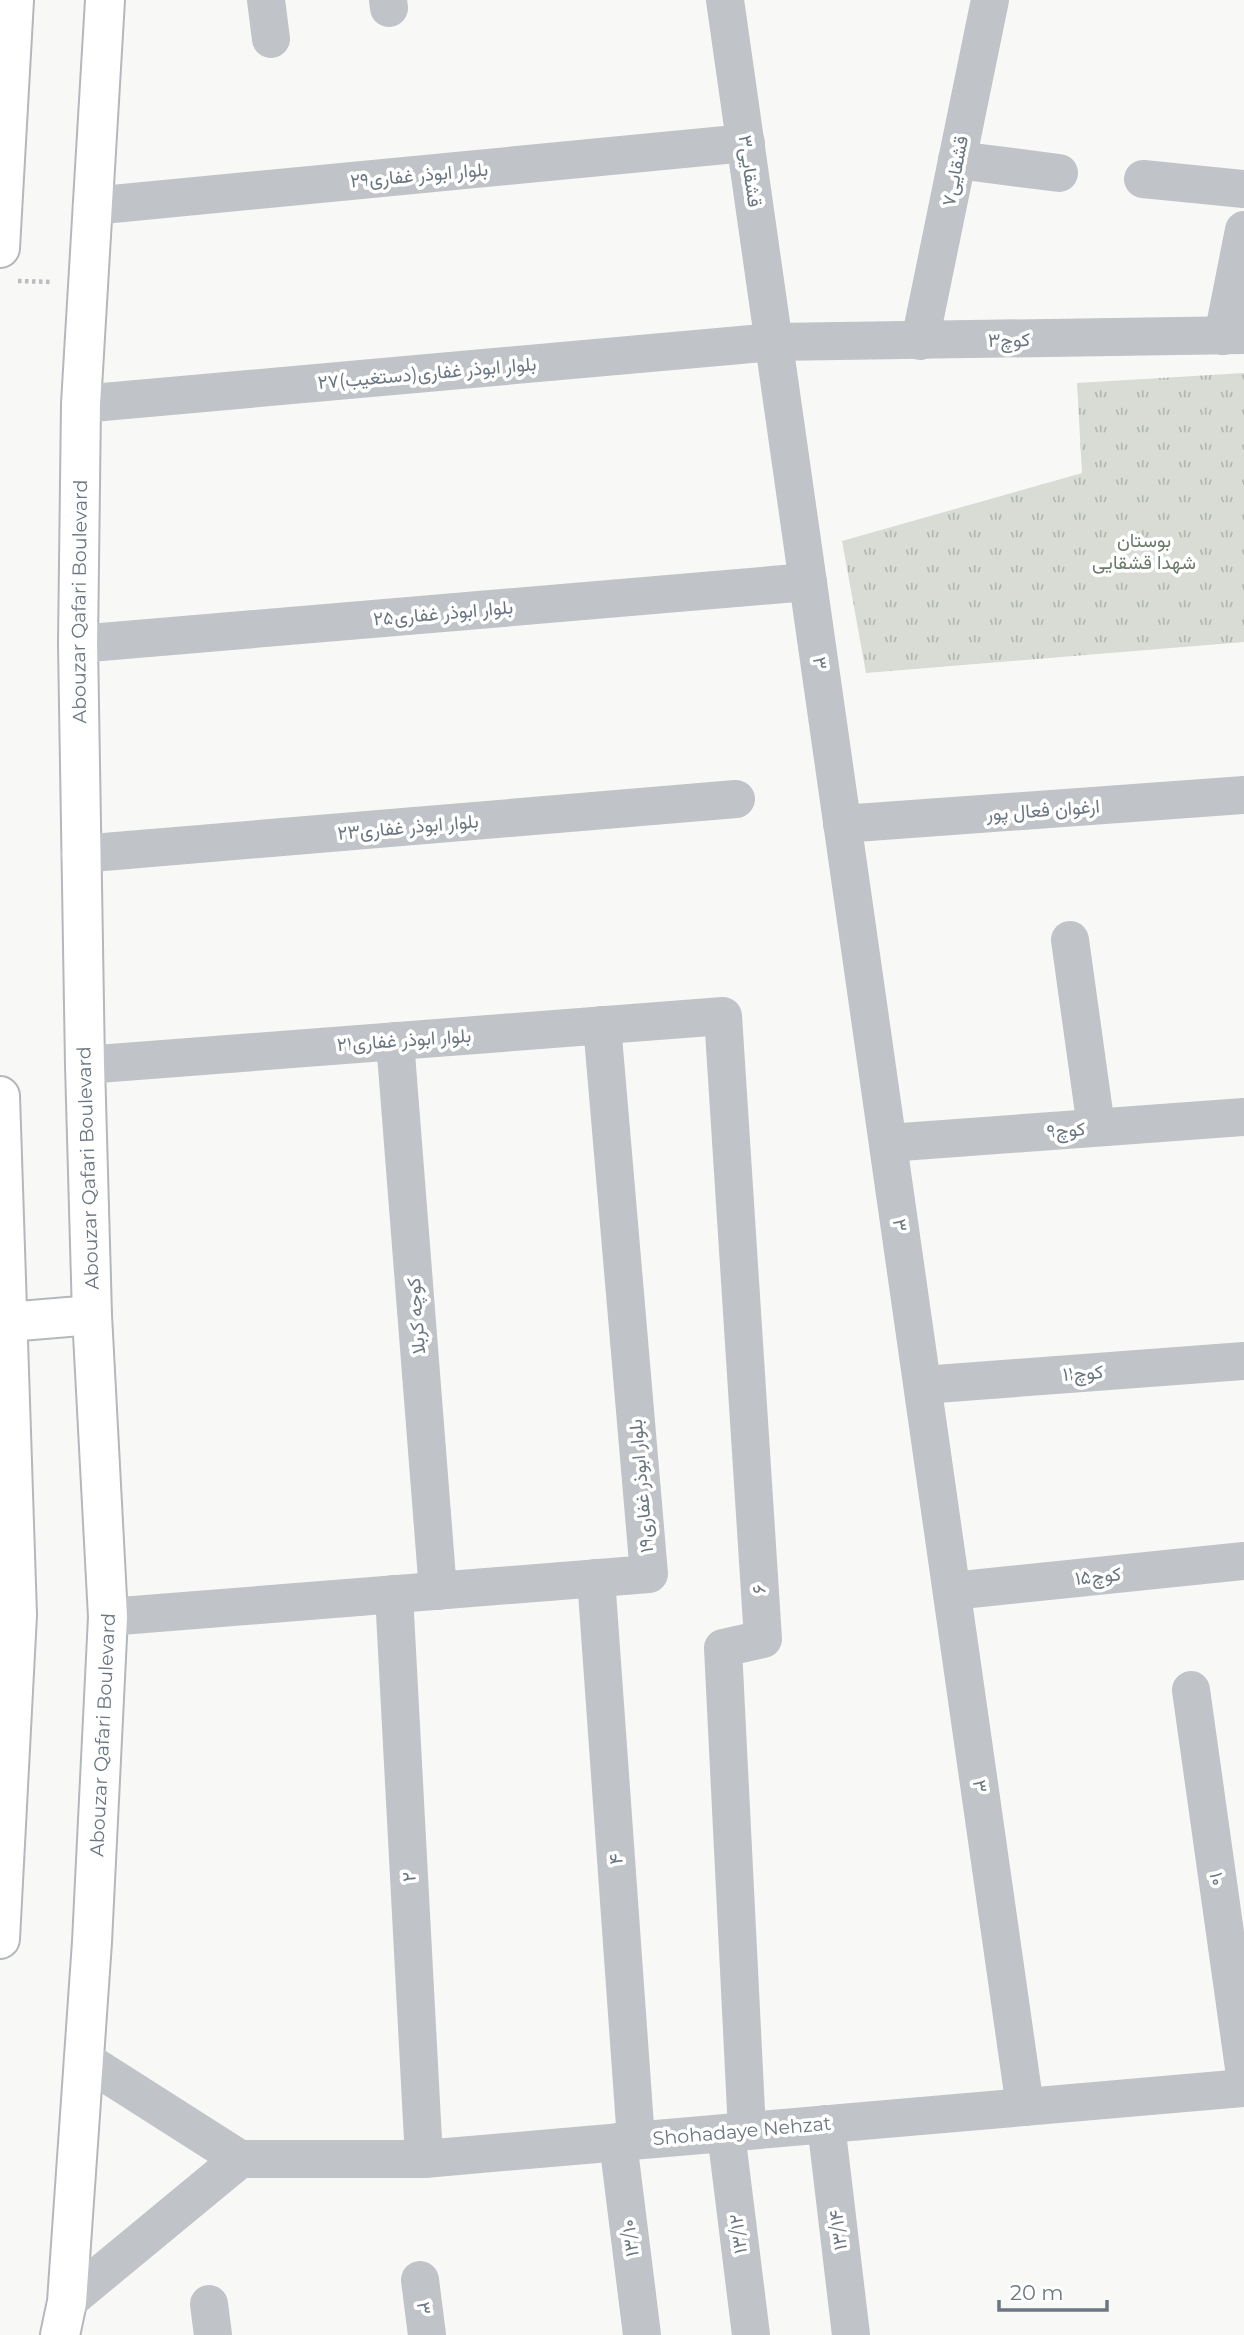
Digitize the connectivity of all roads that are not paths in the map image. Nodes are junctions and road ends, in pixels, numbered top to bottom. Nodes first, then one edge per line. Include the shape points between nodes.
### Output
1 (14, 0) edge
2 (105, 0) edge
3 (266, 0) edge
4 (725, 0) edge
5 (989, 0) edge
6 (271, 39) dead end
7 (746, 143) junction
8 (2, 144) edge
9 (957, 160) junction
10 (1059, 173) dead end
11 (1143, 179) dead end
12 (1244, 189) edge
13 (92, 206) junction
14 (1244, 230) edge
15 (6, 264) edge
16 (1234, 336) edge
17 (920, 341) junction
18 (774, 342) junction
19 (81, 404) junction
20 (808, 582) junction
21 (78, 644) junction
22 (736, 799) dead end
23 (1243, 800) edge
24 (842, 824) junction
25 (80, 854) junction
26 (1070, 940) dead end
27 (723, 1016) joint
28 (602, 1025) junction
29 (395, 1041) junction
30 (85, 1065) junction
31 (0, 1096) edge
32 (1244, 1116) edge
33 (1096, 1127) junction
34 (888, 1143) junction
35 (2, 1200) edge
36 (92, 1315) junction
37 (8, 1322) junction
38 (1244, 1361) edge
39 (923, 1385) junction
40 (1244, 1562) edge
41 (596, 1578) junction
42 (438, 1591) junction
43 (952, 1591) junction
44 (394, 1594) junction
45 (108, 1617) junction
46 (1191, 1690) dead end
47 (0, 1939) edge
48 (83, 2059) junction
49 (1244, 2068) edge
50 (1244, 2088) edge
51 (1025, 2107) junction
52 (826, 2124) junction
53 (736, 2132) junction
54 (627, 2141) junction
55 (240, 2159) junction
56 (424, 2159) junction
57 (420, 2280) dead end
58 (63, 2318) edge
59 (427, 2335) edge
60 (642, 2335) edge
61 (751, 2335) edge
62 (851, 2335) edge

1 - 8 main road
2 - 13 main road, Abouzar Qafari Boulevard
3 - 6 street
4 - 7 street, ۳قشقایی
5 - 9 street, ۷قشقایی
7 - 13 street, بلوار ابوذر غفاری۲۹
7 - 18 street, ۳قشقایی
8 - 15 main road
9 - 10 street
9 - 17 street, ۷قشقایی
11 - 12 street
13 - 19 main road, Abouzar Qafari Boulevard
14 - 16 street
16 - 17 street, ۳کوچ
17 - 18 street, ۳کوچ
18 - 19 street, ۲۷بلوار ابوذر غفاری(دستغیب)
18 - 20 street, ۳
19 - 21 main road, Abouzar Qafari Boulevard
20 - 21 street, بلوار ابوذر غفاری۲۵
20 - 24 street, ۳
21 - 25 main road, Abouzar Qafari Boulevard
22 - 25 street, بلوار ابوذر غفاری۲۳
23 - 24 street, ارغوان فعال پور
24 - 34 street, ۳
25 - 30 main road, Abouzar Qafari Boulevard
26 - 33 street
27 - 28 street, ۲۱بلوار ابوذر غفاری
27 - 53 street, ۶ via 763,1639 723,1648
28 - 29 street, ۲۱بلوار ابوذر غفاری
28 - 41 street, بلوار ابوذر غفاری۱۹ via 649,1574
29 - 30 street, ۲۱بلوار ابوذر غفاری
29 - 42 street, کوچه کربلا
30 - 36 main road, Abouzar Qafari Boulevard
31 - 35 main road
32 - 33 street, ۹کوچ
33 - 34 street, ۹کوچ
34 - 39 street, ۳
35 - 37 main road
36 - 37 main road
36 - 45 main road, Abouzar Qafari Boulevard
37 - 47 main road via 17,1615
38 - 39 street, ۱۱کوچ
39 - 43 street, ۳
40 - 43 street, ۱۵کوچ
41 - 42 street, بلوار ابوذر غفاری۱۹
41 - 54 street, ۴
42 - 44 street, بلوار ابوذر غفاری۱۹
43 - 51 street, ۳
44 - 45 street, بلوار ابوذر غفاری۱۹
44 - 56 street, ۲
45 - 48 main road, Abouzar Qafari Boulevard
46 - 49 street, ۱۰
48 - 55 street
48 - 58 main road, Abouzar Qafari Boulevard
50 - 51 street, Shohadaye Nehzat
51 - 52 street, Shohadaye Nehzat
52 - 53 street, Shohadaye Nehzat
52 - 62 street, ۱۳/۱۴
53 - 54 street, Shohadaye Nehzat
53 - 61 street, ۱۳/۱۲
54 - 56 street, Shohadaye Nehzat
54 - 60 street, ۱۳/۱۰
55 - 56 street, Shohadaye Nehzat
55 - 58 street
57 - 59 street, ۳

